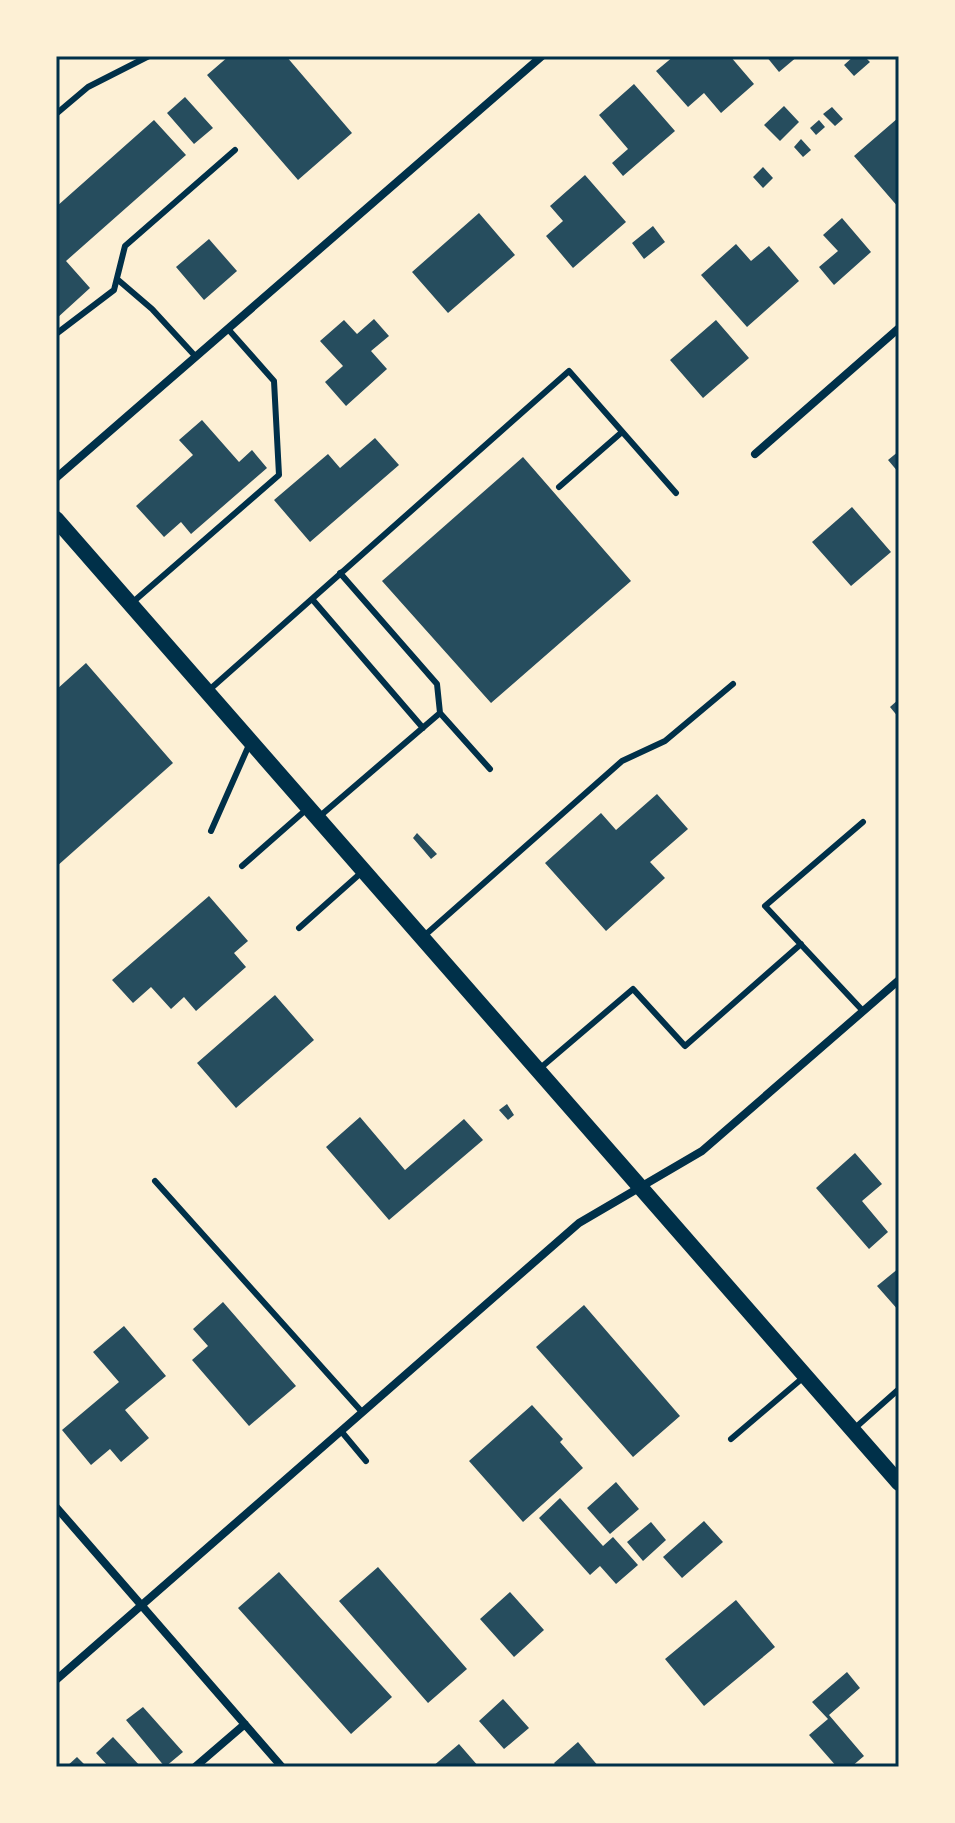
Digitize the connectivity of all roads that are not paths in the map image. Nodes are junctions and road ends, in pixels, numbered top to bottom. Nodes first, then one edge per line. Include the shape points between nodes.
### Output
1 (149, 56) edge
2 (542, 56) edge
3 (56, 114) edge
4 (235, 150) dead end
5 (117, 279) junction
6 (899, 328) edge
7 (228, 329) junction
8 (56, 334) edge
9 (196, 357) junction
10 (622, 432) junction
11 (755, 454) dead end
12 (56, 478) edge
13 (559, 487) dead end
14 (676, 493) dead end
15 (56, 519) edge
16 (340, 573) junction
17 (312, 599) junction
18 (130, 605) junction
19 (733, 684) dead end
20 (207, 692) junction
21 (440, 713) junction
22 (423, 728) junction
23 (250, 742) junction
24 (490, 769) dead end
25 (313, 813) junction
26 (863, 822) dead end
27 (211, 831) dead end
28 (242, 866) dead end
29 (363, 871) junction
30 (299, 928) dead end
31 (422, 938) junction
32 (801, 944) junction
33 (899, 980) edge
34 (863, 1011) junction
35 (538, 1070) junction
36 (155, 1181) dead end
37 (641, 1187) junction
38 (805, 1376) junction
39 (899, 1389) edge
40 (362, 1412) junction
41 (852, 1430) junction
42 (341, 1431) junction
43 (731, 1439) dead end
44 (366, 1461) dead end
45 (899, 1483) edge
46 (56, 1507) edge
47 (142, 1604) junction
48 (56, 1680) edge
49 (245, 1724) junction
50 (195, 1767) edge
51 (282, 1767) edge

1 - 3 lane via 88,87
2 - 7 street
4 - 5 lane via 125,246
5 - 8 lane via 114,290
5 - 9 lane
6 - 11 street
7 - 9 street
7 - 18 lane via 274,381 279,475
9 - 12 street
10 - 13 lane
10 - 14 lane
10 - 16 lane via 569,371
15 - 18 main road
16 - 17 lane
16 - 21 lane via 437,684
17 - 20 lane
17 - 22 lane
18 - 20 main road
19 - 31 lane via 665,741 622,761
20 - 23 main road
21 - 22 lane
21 - 24 lane
22 - 25 lane
23 - 25 main road
23 - 27 lane
25 - 28 lane
25 - 29 main road
26 - 32 lane via 765,906
29 - 30 lane
29 - 31 main road
31 - 35 main road
32 - 34 lane
32 - 35 lane via 685,1046 633,989
33 - 34 street
34 - 37 street via 702,1151
35 - 37 main road
36 - 40 lane
37 - 38 main road
37 - 40 street via 579,1223
38 - 41 main road
38 - 43 lane
39 - 41 lane
40 - 42 street
41 - 45 main road
42 - 44 lane
42 - 47 street
46 - 47 street
47 - 48 street
47 - 49 street
49 - 50 street
49 - 51 street

